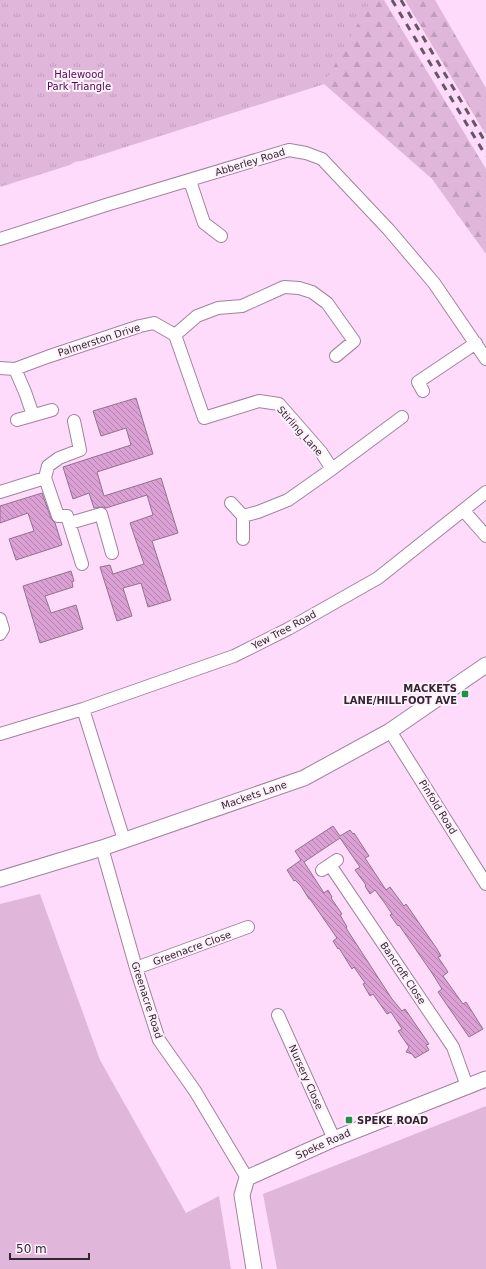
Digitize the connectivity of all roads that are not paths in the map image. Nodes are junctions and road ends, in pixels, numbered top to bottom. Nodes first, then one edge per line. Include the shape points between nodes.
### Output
1 (190, 181) junction
2 (221, 236) dead end
3 (0, 239) edge
4 (175, 335) junction
5 (476, 343) junction
6 (336, 356) dead end
7 (486, 358) edge
8 (0, 368) edge
9 (15, 369) junction
10 (423, 391) dead end
11 (52, 410) dead end
12 (32, 415) junction
13 (402, 417) dead end
14 (17, 420) dead end
15 (74, 421) dead end
16 (332, 469) junction
17 (45, 478) junction
18 (0, 492) edge
19 (486, 492) edge
20 (231, 503) dead end
21 (464, 511) junction
22 (243, 516) junction
23 (70, 523) junction
24 (486, 536) edge
25 (243, 539) dead end
26 (112, 553) dead end
27 (82, 564) dead end
28 (0, 619) edge
29 (0, 634) edge
30 (486, 665) edge
31 (83, 709) junction
32 (390, 731) junction
33 (0, 734) edge
34 (124, 840) junction
35 (102, 848) junction
36 (330, 865) dead end
37 (0, 879) edge
38 (486, 884) edge
39 (248, 927) dead end
40 (136, 968) junction
41 (278, 1016) dead end
42 (486, 1079) edge
43 (467, 1086) junction
44 (334, 1139) junction
45 (247, 1178) junction
46 (254, 1269) edge

1 - 2 street via 204,223
1 - 3 street, Abberley Road
1 - 5 street, Abberley Road via 289,150 322,159 390,230 429,277
4 - 6 street via 196,316 218,308 242,306 284,287 299,288 312,292 327,303 354,341
4 - 9 street, Palmerston Drive via 154,323
4 - 16 street, Stirling Lane via 204,418 258,401 279,404 321,452
5 - 7 street, Abberley Road
5 - 10 street via 418,382
8 - 9 street, Palmerston Drive
9 - 12 street
11 - 12 street
12 - 14 street
13 - 16 street
15 - 17 street via 80,450 58,458 48,466
16 - 22 street via 288,500
17 - 18 street
17 - 23 street via 58,516 67,516
19 - 21 street, Yew Tree Road
20 - 22 street
21 - 24 street
21 - 31 street, Yew Tree Road via 378,578 288,629 234,656
22 - 25 street
23 - 26 street via 101,514
23 - 27 street
28 - 29 street via 3,629
30 - 32 street, Mackets Lane
31 - 33 street, Yew Tree Road
31 - 34 street
32 - 34 street, Mackets Lane via 304,778
32 - 38 street, Pinfold Road
34 - 35 street, Mackets Lane
35 - 37 street, Mackets Lane
35 - 40 street, Greenacre Road
36 - 43 street, Bancroft Close via 452,1047
39 - 40 street, Greenacre Close
40 - 45 street, Greenacre Road via 159,1040 195,1091
41 - 44 street, Nursery Close
42 - 43 street, Speke Road
43 - 44 street, Speke Road
44 - 45 street, Speke Road
45 - 46 street via 242,1195

